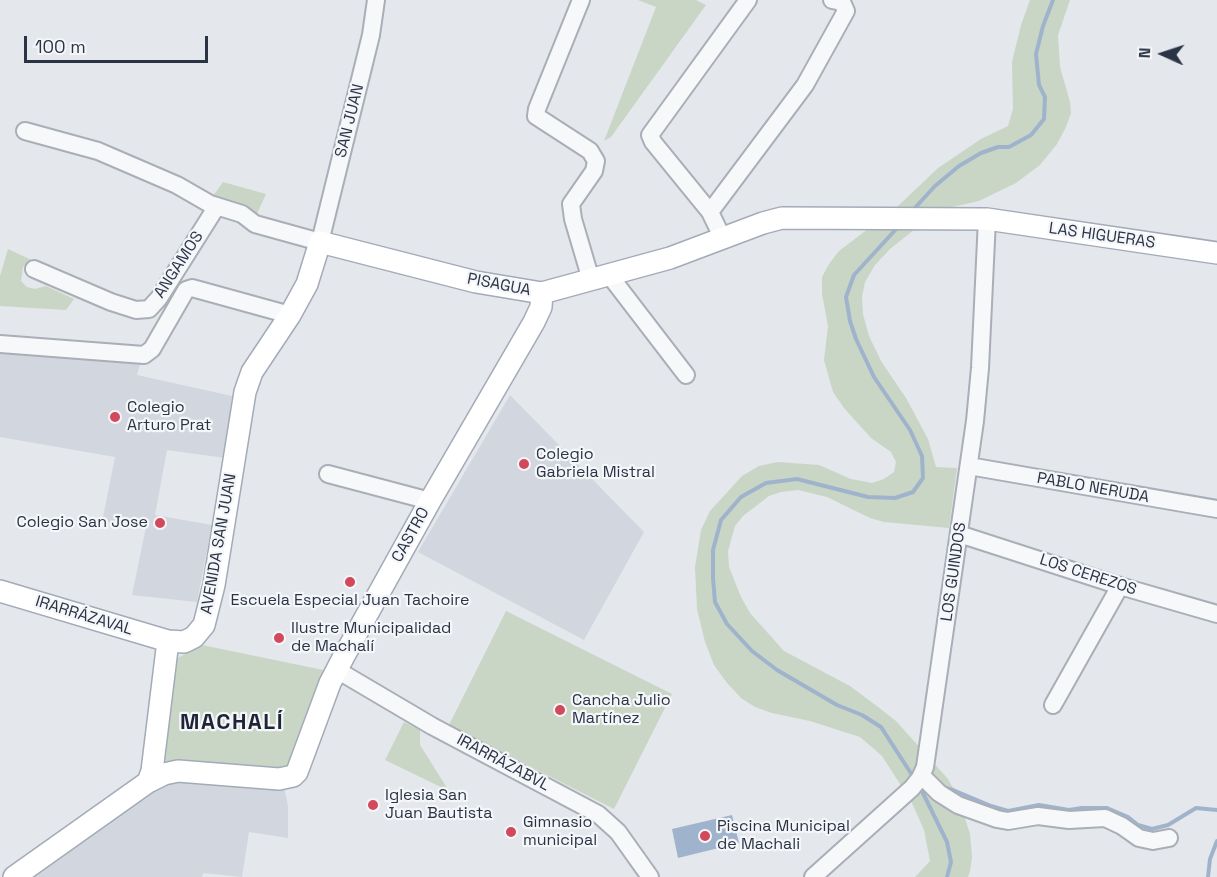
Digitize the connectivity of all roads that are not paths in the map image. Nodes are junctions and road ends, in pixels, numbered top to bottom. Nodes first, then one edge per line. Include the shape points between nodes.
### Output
1 (376, 0) edge
2 (581, 0) edge
3 (748, 0) edge
4 (832, 0) edge
5 (25, 131) dead end
6 (217, 206) junction
7 (710, 212) junction
8 (987, 219) junction
9 (723, 239) junction
10 (320, 242) junction
11 (1217, 253) edge
12 (34, 269) dead end
13 (601, 278) junction
14 (542, 293) junction
15 (290, 315) junction
16 (0, 344) edge
17 (686, 375) dead end
18 (969, 466) junction
19 (328, 474) dead end
20 (430, 501) junction
21 (1217, 509) edge
22 (959, 534) junction
23 (1120, 586) junction
24 (0, 591) edge
25 (1217, 614) edge
26 (168, 641) junction
27 (337, 670) junction
28 (1053, 705) dead end
29 (918, 780) junction
30 (148, 782) junction
31 (1169, 838) dead end
32 (14, 877) edge
33 (650, 877) edge
34 (813, 877) edge

1 - 10 street, SAN JUAN via 371,35
2 - 13 street via 536,116 590,151 596,161 594,171 571,204 573,219
3 - 7 street via 650,135
4 - 7 street via 842,2 846,11 805,85
5 - 6 street, PISAGUA via 107,154
6 - 10 street, PISAGUA via 242,214 261,226
6 - 12 street, ANGAMOS via 149,309 136,310 111,302
7 - 9 street
8 - 9 main road, PISAGUA via 782,218
8 - 11 main road, LAS HIGUERAS
8 - 18 street, LOS GUINDOS via 981,368
9 - 13 main road, PISAGUA
10 - 14 main road, PISAGUA via 477,282
10 - 15 main road, AVENIDA SAN JUAN via 307,284
13 - 14 main road, PISAGUA
13 - 17 street
14 - 20 main road, CASTRO via 534,322
15 - 16 street via 192,288 186,290 152,349 144,355
15 - 26 main road, AVENIDA SAN JUAN via 252,372 245,392 204,625 184,642
18 - 21 street, PABLO NERUDA
18 - 22 street, LOS GUINDOS
19 - 20 street
20 - 27 main road, CASTRO
22 - 23 street, LOS CEREZOS
22 - 29 street, LOS GUINDOS via 927,757
23 - 25 street, LOS CEREZOS
23 - 28 street
24 - 26 main road, IRARRÁZAVAL
26 - 30 main road
27 - 30 main road, CASTRO via 297,772 287,779 178,771
27 - 33 street, IRARRÁZABVL via 432,726 598,814 618,832
29 - 31 street via 958,805 997,819 1105,818 1139,838
29 - 34 street
30 - 32 main road

